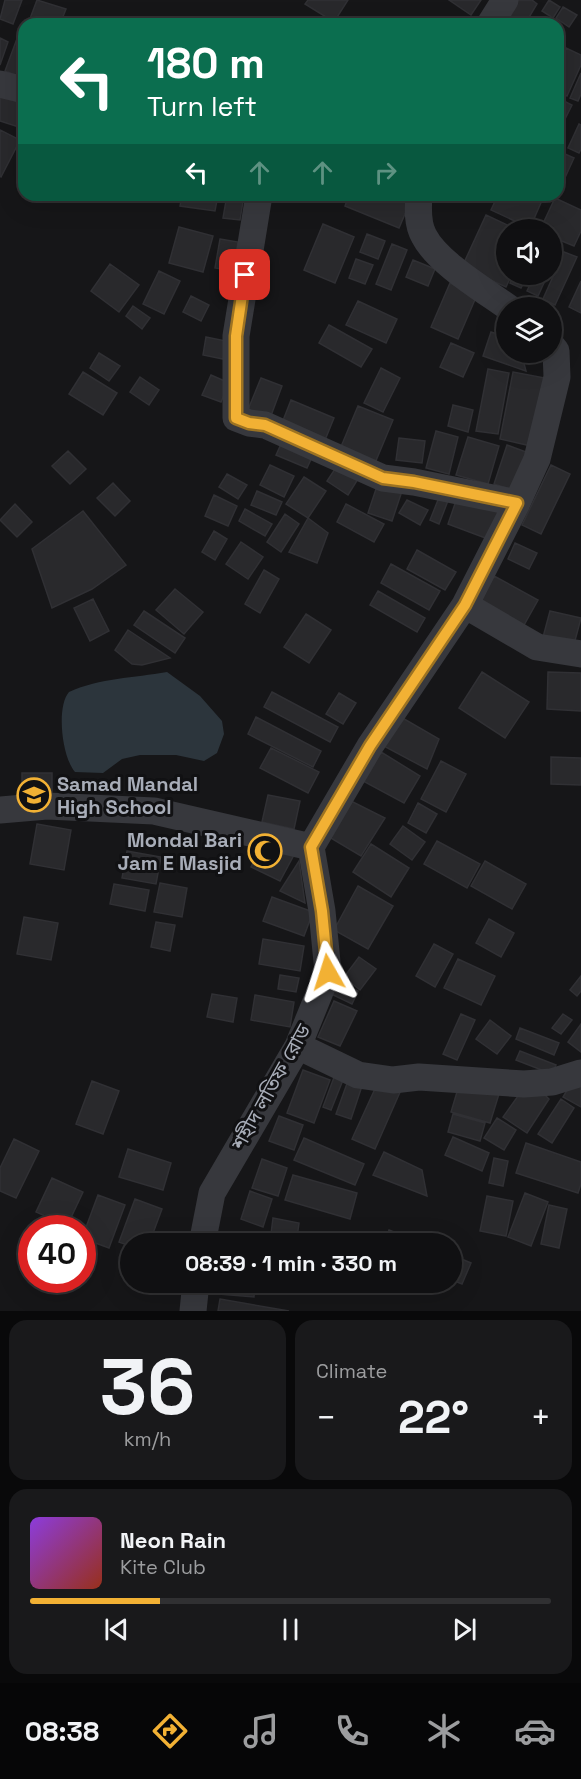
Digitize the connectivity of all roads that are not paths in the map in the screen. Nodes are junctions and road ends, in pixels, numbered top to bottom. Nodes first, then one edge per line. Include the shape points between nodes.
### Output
1 (505, 0) edge
2 (494, 18) edge
3 (0, 84) edge
4 (18, 88) edge
5 (259, 201) edge
6 (418, 201) edge
7 (496, 298) edge
8 (556, 363) edge
9 (517, 503) junction
10 (465, 605) junction
11 (581, 654) edge
12 (0, 810) edge
13 (311, 847) junction
14 (298, 1046) junction
15 (581, 1073) edge
16 (204, 1233) edge
17 (195, 1293) edge
18 (193, 1311) edge

1 - 2 street
3 - 4 street
5 - 9 street via 236,336 236,418 265,425 383,478
6 - 7 street via 423,235 436,254
8 - 9 street via 557,377 537,459
9 - 10 street
10 - 11 street via 537,647
10 - 13 street via 370,746
12 - 13 street via 47,806 154,811
13 - 14 street, শহীদ লতিফ রোড via 328,972
14 - 15 street via 358,1075 393,1080 419,1077 524,1084 552,1082
14 - 16 street, শহীদ লতিফ রোড via 212,1193
17 - 18 street

